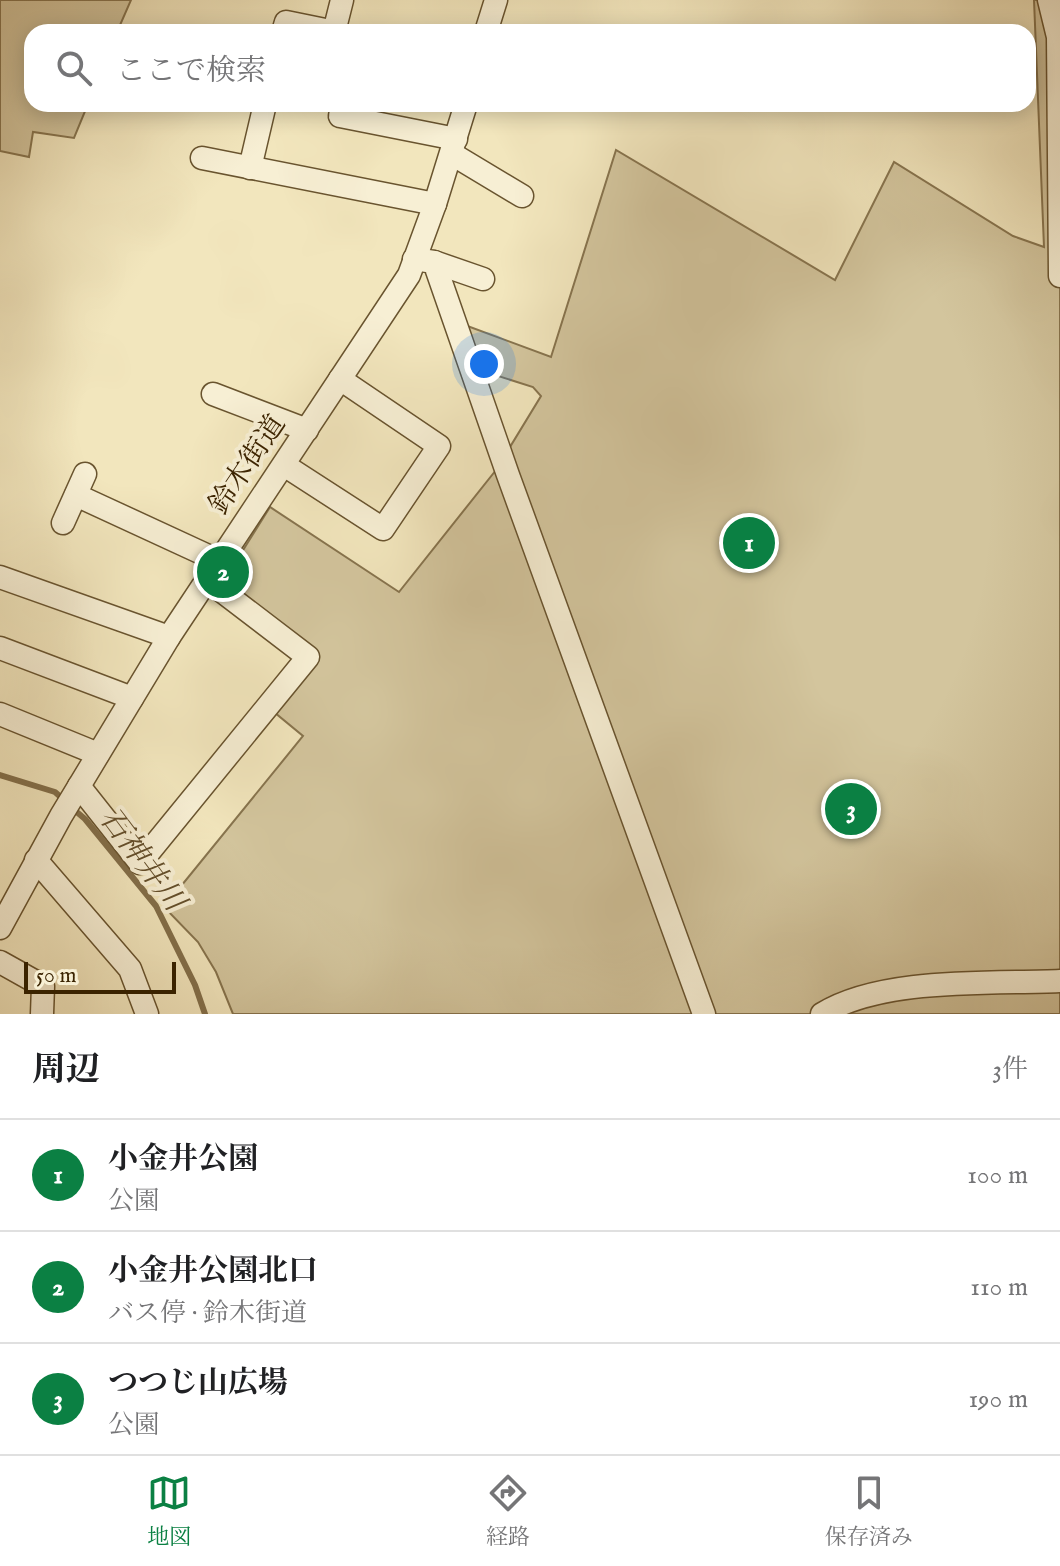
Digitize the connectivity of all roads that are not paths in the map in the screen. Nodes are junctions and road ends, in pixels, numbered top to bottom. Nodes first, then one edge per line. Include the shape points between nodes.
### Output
1 (342, 0) edge
2 (496, 0) edge
3 (1049, 0) edge
4 (337, 24) edge
5 (488, 24) edge
6 (259, 112) edge
7 (341, 112) edge
8 (464, 112) edge
9 (454, 146) junction
10 (202, 158) dead end
11 (250, 168) junction
12 (522, 196) dead end
13 (435, 204) junction
14 (424, 260) junction
15 (1060, 276) edge
16 (483, 279) dead end
17 (340, 379) junction
18 (213, 394) dead end
19 (307, 430) junction
20 (284, 465) junction
21 (85, 474) dead end
22 (76, 495) junction
23 (63, 523) dead end
24 (213, 570) junction
25 (0, 577) edge
26 (169, 637) junction
27 (1, 651) edge
28 (132, 698) junction
29 (0, 714) edge
30 (98, 754) junction
31 (77, 789) junction
32 (36, 860) junction
33 (0, 926) edge
34 (0, 962) edge
35 (1060, 981) edge
36 (42, 1014) edge
37 (147, 1014) edge
38 (704, 1014) edge
39 (822, 1014) edge

1 - 4 street
2 - 5 street
3 - 15 street via 1058,37
6 - 11 street
7 - 9 street via 340,116
8 - 9 street, 鈴木街道
9 - 12 street
9 - 13 street, 鈴木街道
10 - 11 street
11 - 13 street
13 - 14 street, 鈴木街道
14 - 16 street
14 - 17 street, 鈴木街道
14 - 38 street
17 - 19 street, 鈴木街道
17 - 20 street via 439,446 383,529
18 - 19 street
19 - 20 street, 鈴木街道
20 - 24 street, 鈴木街道
21 - 22 street
22 - 23 street
22 - 24 street
24 - 26 street, 鈴木街道
24 - 31 street via 308,657 140,863
25 - 26 street
26 - 28 street, 鈴木街道
27 - 28 street
28 - 30 street, 鈴木街道
29 - 30 street
30 - 31 street, 鈴木街道
31 - 32 street, 鈴木街道
32 - 33 street, 鈴木街道
32 - 37 street via 130,969
34 - 36 street via 43,986
35 - 39 street via 894,988 840,1003

